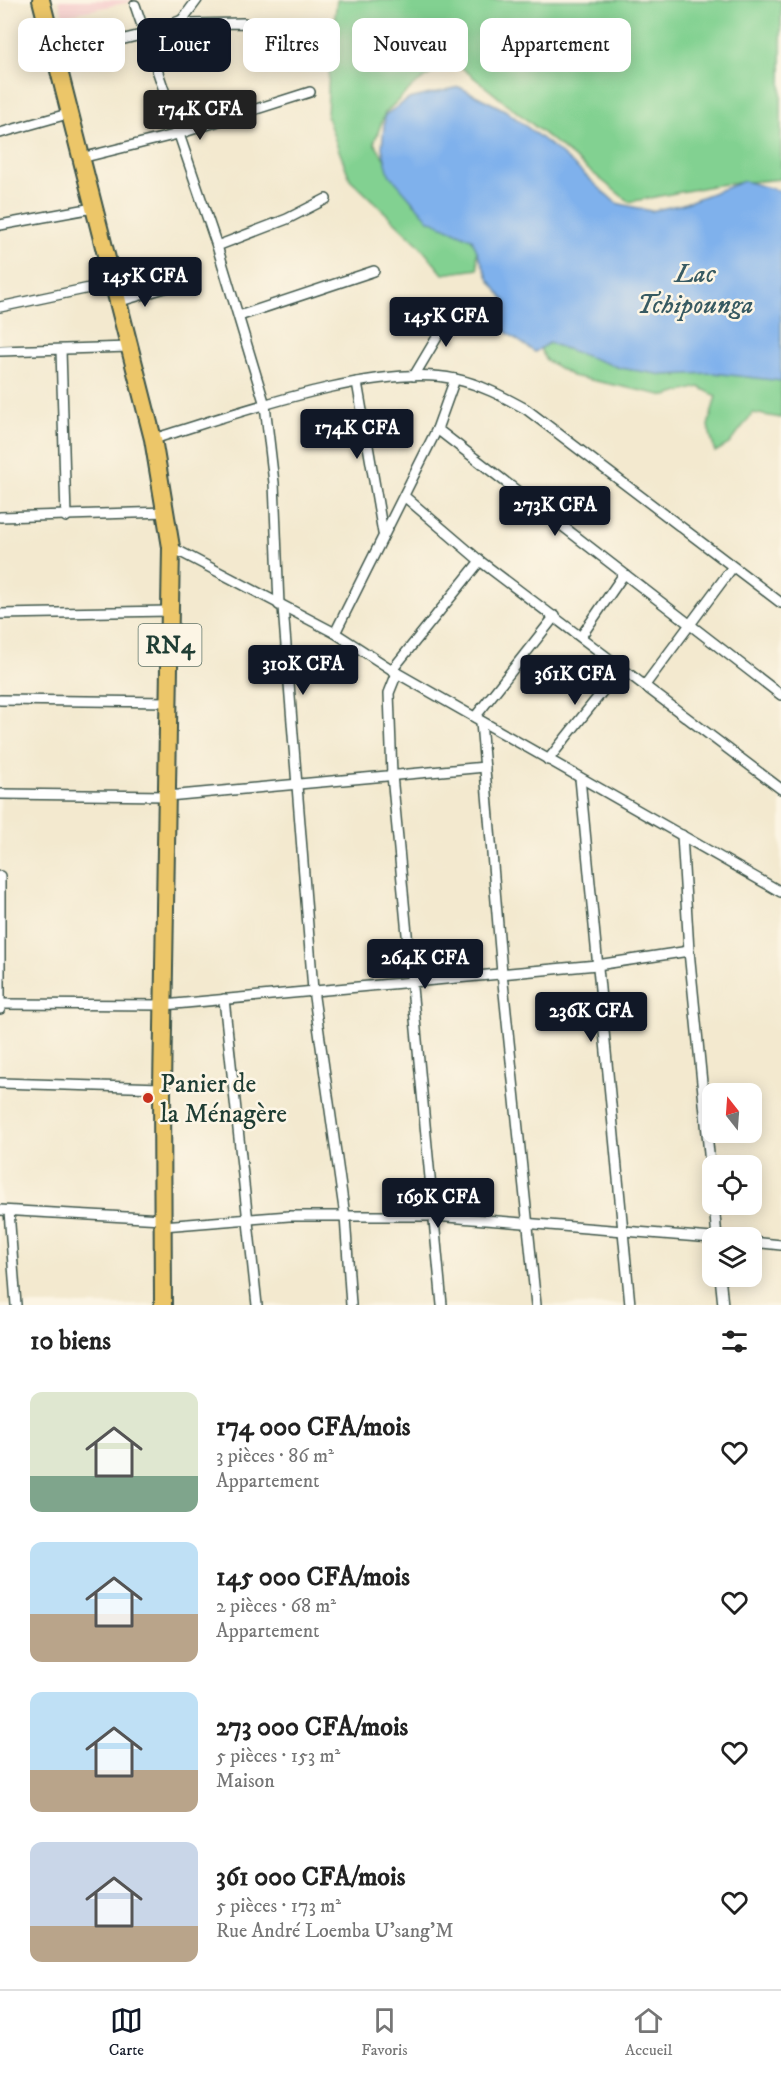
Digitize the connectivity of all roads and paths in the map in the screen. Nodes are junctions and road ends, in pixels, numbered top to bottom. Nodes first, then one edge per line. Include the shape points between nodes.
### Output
1 (41, 0) edge
2 (197, 0) edge
3 (135, 5) dead end
4 (46, 18) edge
5 (139, 18) edge
6 (184, 18) edge
7 (59, 72) edge
8 (158, 72) edge
9 (310, 92) dead end
10 (71, 113) junction
11 (0, 133) edge
12 (178, 134) junction
13 (81, 158) junction
14 (326, 199) dead end
15 (93, 208) junction
16 (0, 225) edge
17 (217, 246) junction
18 (374, 271) dead end
19 (112, 283) junction
20 (165, 288) dead end
21 (117, 302) junction
22 (0, 307) edge
23 (455, 307) dead end
24 (239, 316) junction
25 (130, 347) junction
26 (61, 350) junction
27 (0, 351) edge
28 (414, 376) junction
29 (455, 379) junction
30 (357, 382) junction
31 (265, 405) junction
32 (436, 429) junction
33 (153, 439) junction
34 (404, 496) junction
35 (0, 511) edge
36 (167, 512) junction
37 (0, 517) edge
38 (66, 517) junction
39 (0, 525) edge
40 (383, 533) junction
41 (171, 547) junction
42 (480, 561) junction
43 (732, 568) junction
44 (624, 574) junction
45 (781, 603) edge
46 (281, 606) junction
47 (170, 611) junction
48 (0, 614) edge
49 (555, 616) junction
50 (689, 624) junction
51 (335, 633) junction
52 (582, 635) junction
53 (621, 668) junction
54 (394, 671) junction
55 (645, 685) junction
56 (781, 695) edge
57 (0, 700) edge
58 (170, 702) junction
59 (478, 719) junction
60 (548, 760) junction
61 (485, 767) junction
62 (392, 775) junction
63 (580, 778) junction
64 (297, 786) junction
65 (781, 789) edge
66 (0, 794) edge
67 (168, 796) junction
68 (682, 835) junction
69 (0, 876) edge
70 (781, 892) edge
71 (689, 951) junction
72 (597, 965) junction
73 (502, 973) junction
74 (411, 981) junction
75 (313, 990) junction
76 (224, 999) junction
77 (0, 1004) edge
78 (164, 1005) junction
79 (0, 1009) edge
80 (0, 1083) edge
81 (162, 1088) junction
82 (709, 1155) edge
83 (5, 1210) edge
84 (345, 1216) junction
85 (434, 1216) junction
86 (248, 1219) junction
87 (162, 1223) junction
88 (528, 1223) junction
89 (623, 1231) junction
90 (702, 1237) edge
91 (762, 1243) edge
92 (781, 1245) edge
93 (721, 1287) edge
94 (16, 1305) edge
95 (163, 1305) edge
96 (257, 1305) edge
97 (351, 1305) edge
98 (442, 1305) edge
99 (536, 1305) edge
100 (630, 1305) edge
101 (723, 1305) edge

1 - 4 highway, RN4
2 - 6 street
3 - 5 street
7 - 10 highway, RN4
8 - 12 street
9 - 12 street
10 - 11 street
10 - 13 highway, RN4
12 - 13 street
12 - 17 street
13 - 15 highway, RN4
14 - 17 street
15 - 16 street
15 - 19 highway, RN4
17 - 24 street
18 - 24 street
19 - 21 highway, RN4
19 - 22 street
20 - 21 street
21 - 25 highway, RN4
23 - 28 street
24 - 31 street
25 - 26 street
25 - 33 highway, RN4
26 - 27 street
26 - 38 street
28 - 29 street
28 - 30 street
29 - 32 street
29 - 43 street via 526,409
30 - 31 street
30 - 40 street
31 - 33 street
31 - 46 street
32 - 34 street
32 - 44 street
33 - 36 highway, RN4
34 - 40 street
34 - 42 street
35 - 37 street
36 - 38 street
36 - 41 highway, RN4
37 - 38 street
37 - 39 street
40 - 51 street
41 - 46 street
41 - 47 highway, RN4
42 - 49 street
42 - 54 street
43 - 45 street
43 - 50 street
44 - 50 street
44 - 52 street
46 - 51 street
46 - 64 street
47 - 48 street
47 - 58 highway, RN4
49 - 52 street
49 - 59 street
50 - 55 street
50 - 56 street
51 - 54 street
52 - 53 street
53 - 55 street
53 - 60 street
54 - 59 street
54 - 62 street via 389,693
55 - 65 street
57 - 58 street
58 - 67 highway, RN4
59 - 60 street
59 - 61 street
60 - 63 street
61 - 62 street
61 - 73 street
62 - 64 street
62 - 74 street
63 - 68 street
63 - 72 street
64 - 67 street
64 - 75 street
66 - 67 street
67 - 78 highway, RN4
68 - 70 street
68 - 71 street
69 - 77 street
71 - 72 street
71 - 82 street
72 - 73 street
72 - 89 street
73 - 74 street
73 - 88 street
74 - 75 street
74 - 85 street
75 - 76 street
75 - 84 street
76 - 78 street
76 - 86 street
77 - 78 street
77 - 79 street
78 - 81 highway, RN4
80 - 81 street
81 - 87 highway, RN4
83 - 87 street
83 - 94 street
84 - 85 street
84 - 86 street
84 - 97 street
85 - 88 street
85 - 98 street
86 - 87 street
86 - 96 street
87 - 95 highway, RN4
88 - 89 street
88 - 99 street
89 - 90 street
89 - 100 street
91 - 92 street
93 - 101 street

